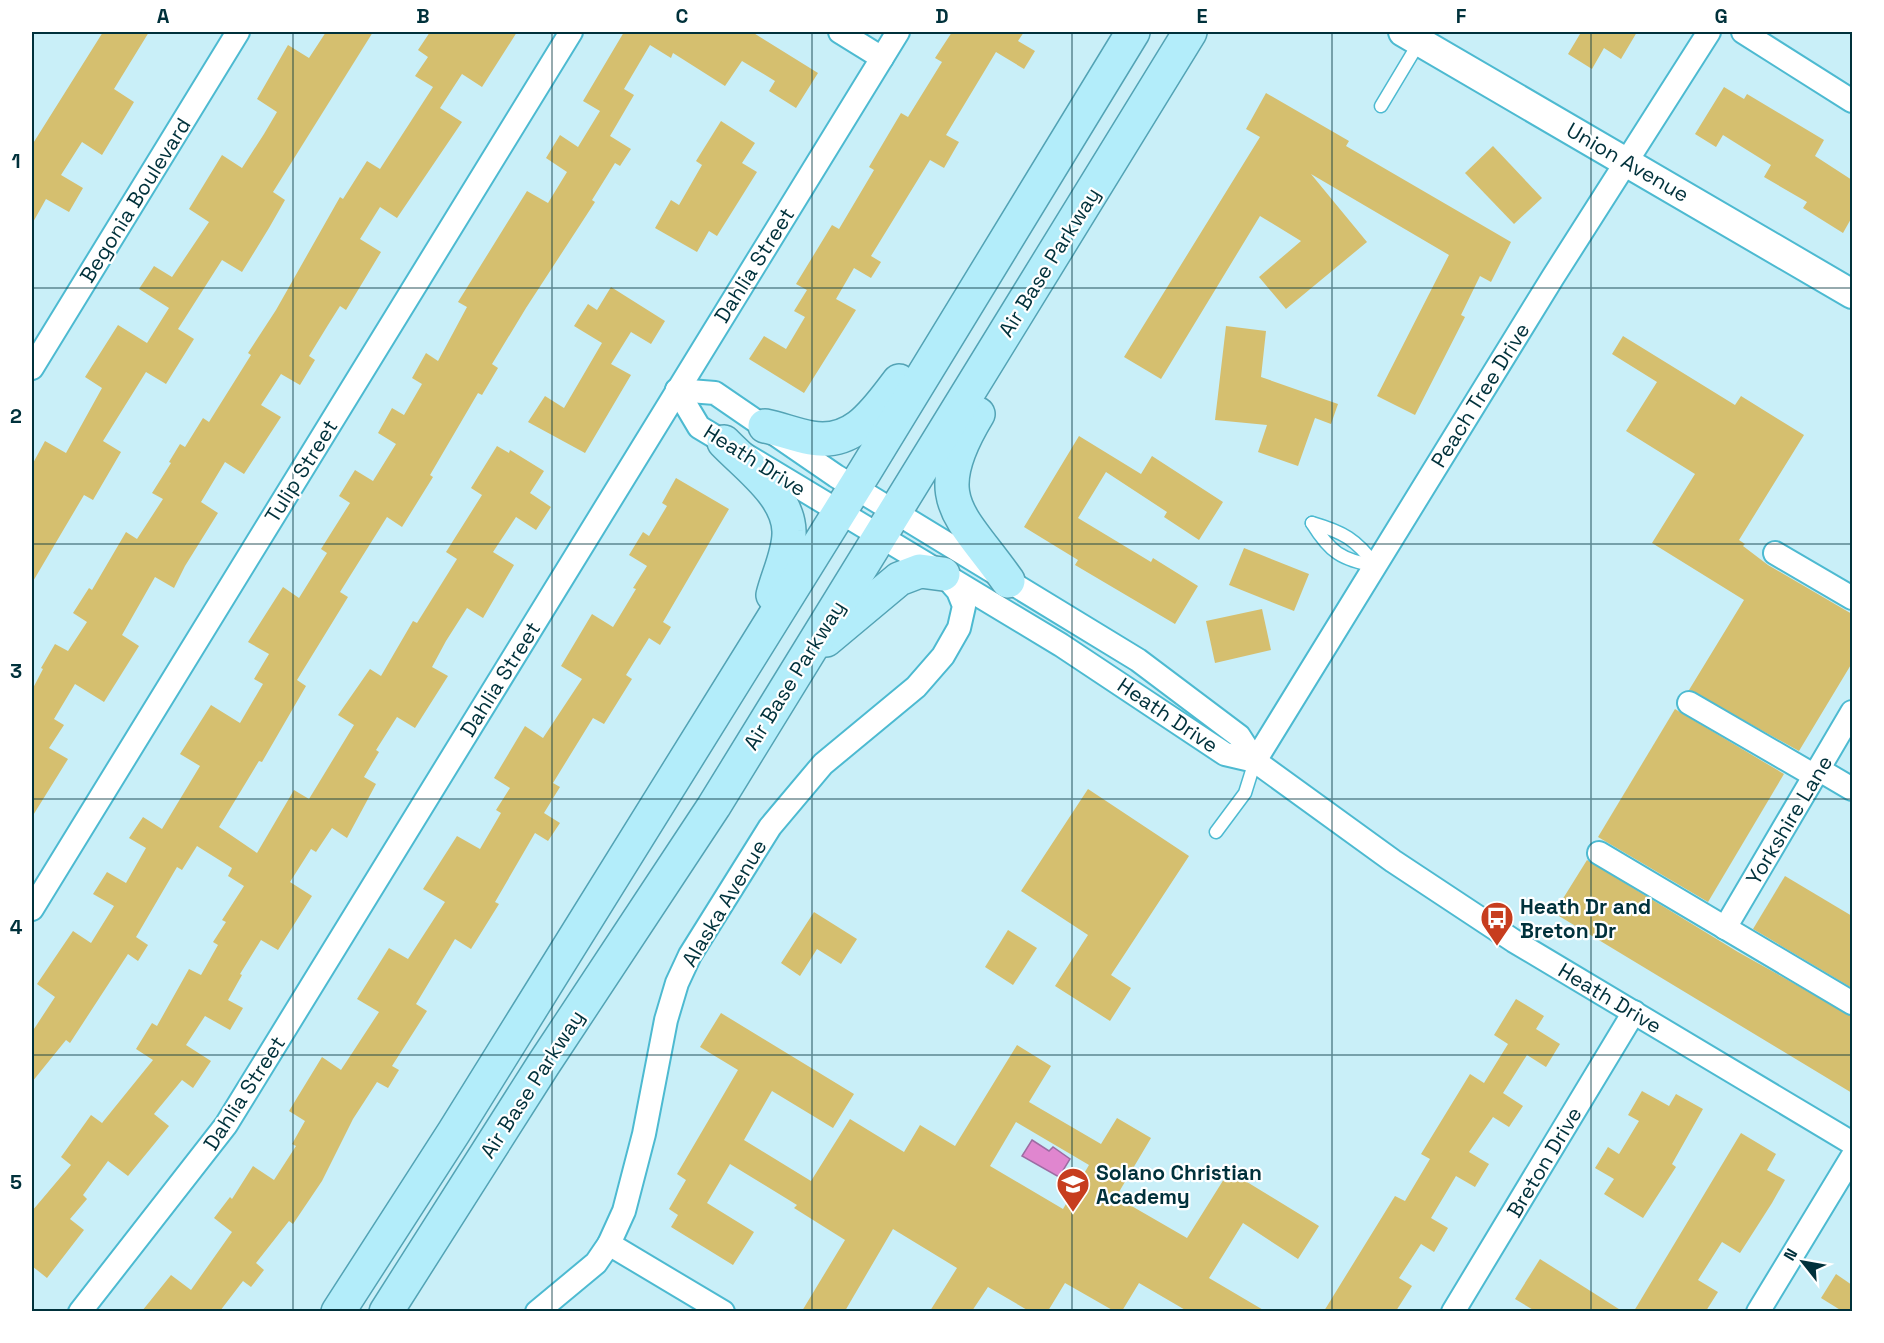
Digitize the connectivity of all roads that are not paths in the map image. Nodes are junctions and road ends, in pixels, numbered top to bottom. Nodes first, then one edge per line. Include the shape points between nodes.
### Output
1 (238, 32) edge
2 (571, 32) edge
3 (840, 32) edge
4 (898, 32) edge
5 (1133, 32) edge
6 (1190, 32) edge
7 (1709, 32) edge
8 (1743, 32) edge
9 (1411, 36) edge
10 (882, 58) junction
11 (1852, 101) edge
12 (1381, 106) dead end
13 (1627, 161) junction
14 (1086, 202) junction
15 (1852, 294) edge
16 (960, 313) junction
17 (32, 368) edge
18 (677, 390) junction
19 (765, 426) junction
20 (724, 442) junction
21 (846, 499) junction
22 (887, 524) junction
23 (1775, 553) dead end
24 (1376, 566) junction
25 (943, 574) junction
26 (1008, 581) junction
27 (1852, 598) edge
28 (765, 628) junction
29 (806, 656) junction
30 (1689, 703) dead end
31 (1852, 712) edge
32 (1255, 761) junction
33 (1817, 773) junction
34 (1852, 789) edge
35 (1216, 832) dead end
36 (1599, 853) dead end
37 (32, 909) edge
38 (1725, 928) junction
39 (1852, 1003) edge
40 (1634, 1012) junction
41 (1852, 1143) edge
42 (1852, 1157) edge
43 (609, 1244) junction
44 (80, 1311) edge
45 (338, 1311) edge
46 (386, 1311) edge
47 (537, 1311) edge
48 (723, 1311) edge
49 (1453, 1311) edge
50 (1758, 1311) edge

1 - 17 street, Begonia Boulevard
2 - 37 street, Tulip Street
3 - 10 street
4 - 10 street, Dahlia Street
5 - 16 main road, Air Base Parkway
6 - 14 main road, Air Base Parkway
7 - 13 street, Peach Tree Drive
8 - 11 street
9 - 12 lane
9 - 13 street, Union Avenue
10 - 18 street, Dahlia Street
13 - 15 street, Union Avenue
13 - 24 street, Peach Tree Drive
14 - 22 main road, Air Base Parkway
14 - 26 main road via 1036,320 962,441 955,461 952,483 960,518
16 - 19 main road via 877,410 848,435 811,438
16 - 21 main road, Air Base Parkway
18 - 19 street, Heath Drive via 715,393
18 - 20 street, Heath Drive via 699,427
18 - 44 street, Dahlia Street via 226,1125
19 - 21 street, Heath Drive
20 - 21 street, Heath Drive
20 - 28 main road via 774,493 786,512 790,531
21 - 22 street, Heath Drive
21 - 28 main road, Air Base Parkway
22 - 25 street, Heath Drive
22 - 26 street, Heath Drive
22 - 29 main road, Air Base Parkway
23 - 27 street
24 - 24 lane via 1360,545 1337,530 1312,523 1326,546 1350,562
24 - 32 street, Peach Tree Drive
25 - 29 main road via 920,571 899,579
25 - 32 street, Heath Drive via 1123,684 1226,754
25 - 43 street, Alaska Avenue via 958,591 964,606 959,628 942,656 916,687 823,764 800,791 770,827 690,955 677,983 624,1211
26 - 32 street, Heath Drive via 1164,678 1239,736
28 - 45 main road, Air Base Parkway via 454,1132
29 - 46 main road, Air Base Parkway via 714,806
30 - 33 street
31 - 33 street, Yorkshire Lane
32 - 35 lane via 1245,793
32 - 40 street, Heath Drive via 1514,941
33 - 34 street
33 - 38 street, Yorkshire Lane
36 - 38 street
38 - 39 street
40 - 41 street, Heath Drive
40 - 49 street, Breton Drive
42 - 50 street
43 - 47 street, Alaska Avenue via 596,1263
43 - 48 street

